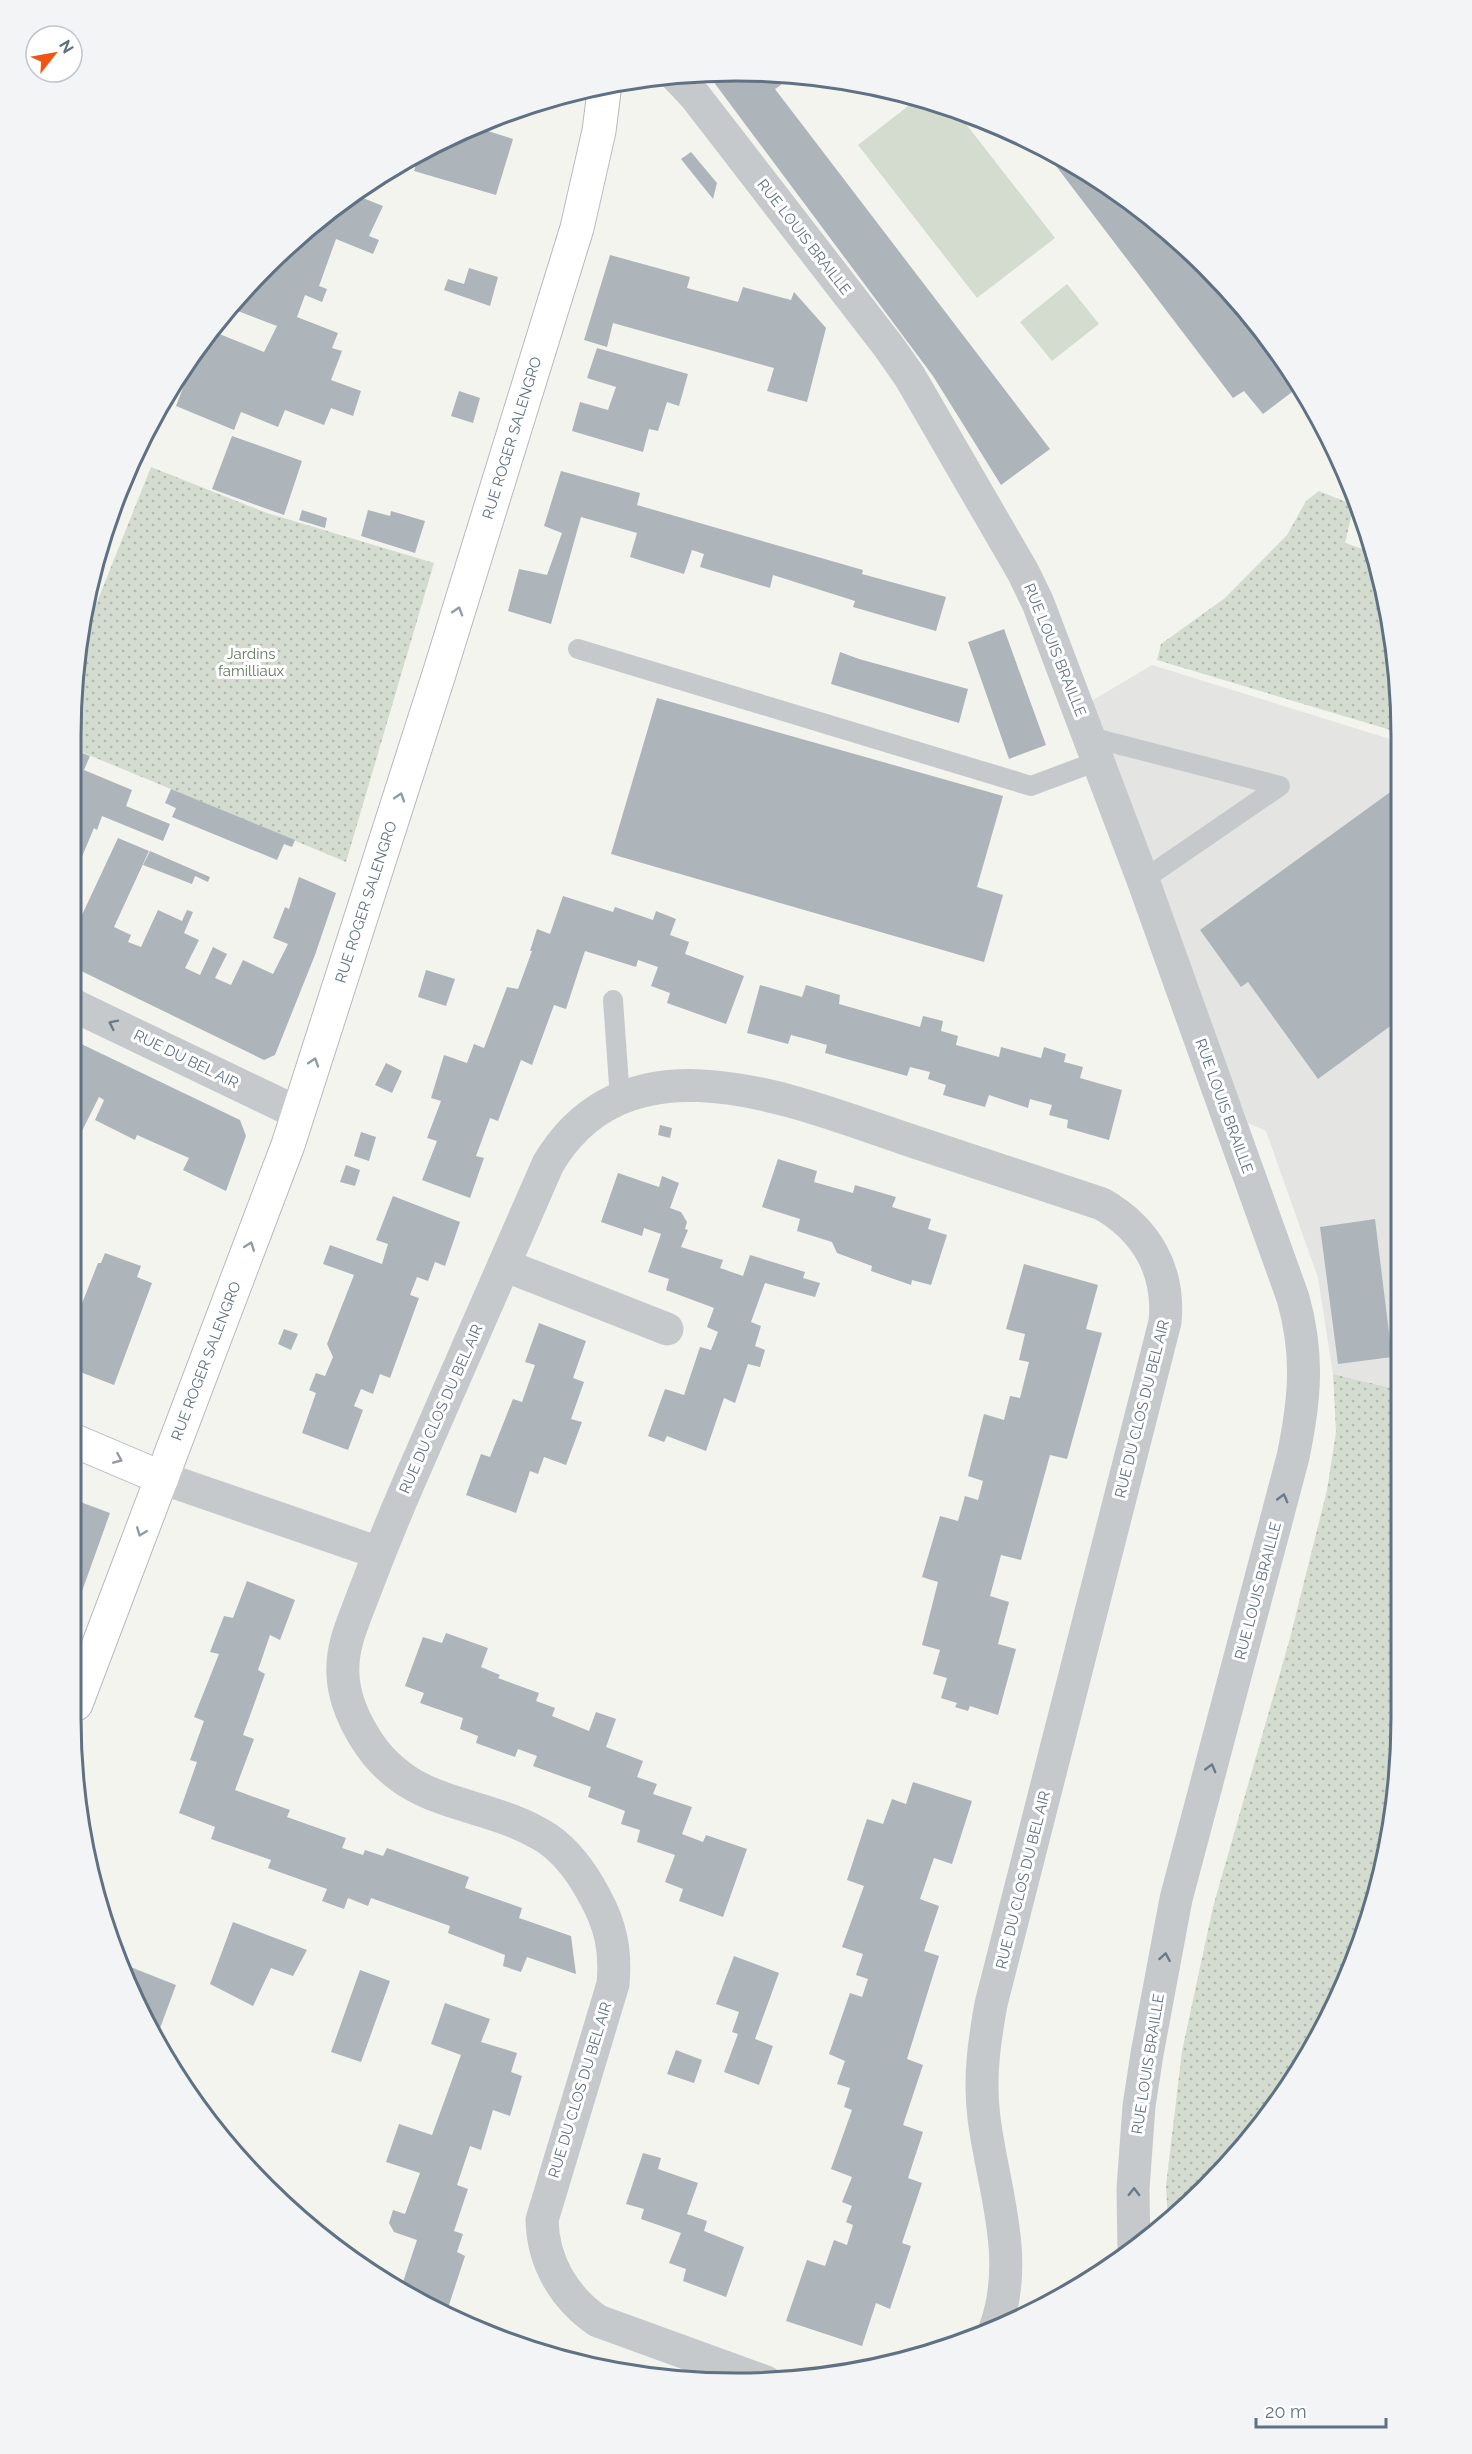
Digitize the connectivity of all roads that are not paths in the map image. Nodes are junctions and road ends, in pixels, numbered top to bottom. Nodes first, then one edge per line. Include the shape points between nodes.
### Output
1 (683, 83) edge
2 (603, 95) edge
3 (578, 649) dead end
4 (1094, 749) junction
5 (1143, 880) junction
6 (613, 1000) dead end
7 (81, 1009) edge
8 (620, 1099) junction
9 (298, 1113) junction
10 (504, 1265) junction
11 (667, 1329) dead end
12 (81, 1444) edge
13 (162, 1478) junction
14 (378, 1553) junction
15 (81, 1691) edge
16 (1134, 2239) edge
17 (999, 2317) edge
18 (741, 2373) edge

1 - 4 street, RUE LOUIS BRAILLE via 910,377 1023,572
9 -> 2 street, RUE ROGER SALENGRO via 577,228
3 - 4 lane via 1031,786
4 - 5 street, RUE LOUIS BRAILLE
4 - 5 lane via 1280,786
16 -> 5 street, RUE LOUIS BRAILLE via 1139,2106 1172,1918 1293,1457 1305,1390 1300,1327 1293,1298
6 - 8 lane
9 -> 7 street, RUE DU BEL AIR
8 - 10 street, RUE DU CLOS DU BEL AIR via 584,1119 559,1145
8 - 17 street, RUE DU CLOS DU BEL AIR via 693,1085 755,1091 1102,1204 1117,1212 1143,1239 1166,1288 1165,1322 985,2035 981,2079 984,2118 1004,2223 1007,2271
13 -> 9 street, RUE ROGER SALENGRO
10 - 11 street
10 - 14 street, RUE DU CLOS DU BEL AIR
12 -> 13 street
13 - 14 street
13 -> 15 street, RUE ROGER SALENGRO
14 - 18 street, RUE DU CLOS DU BEL AIR via 343,1659 346,1697 370,1747 394,1774 413,1786 519,1824 549,1840 588,1884 610,1930 614,1948 612,1984 542,2220 545,2249 552,2267 572,2299 598,2321

